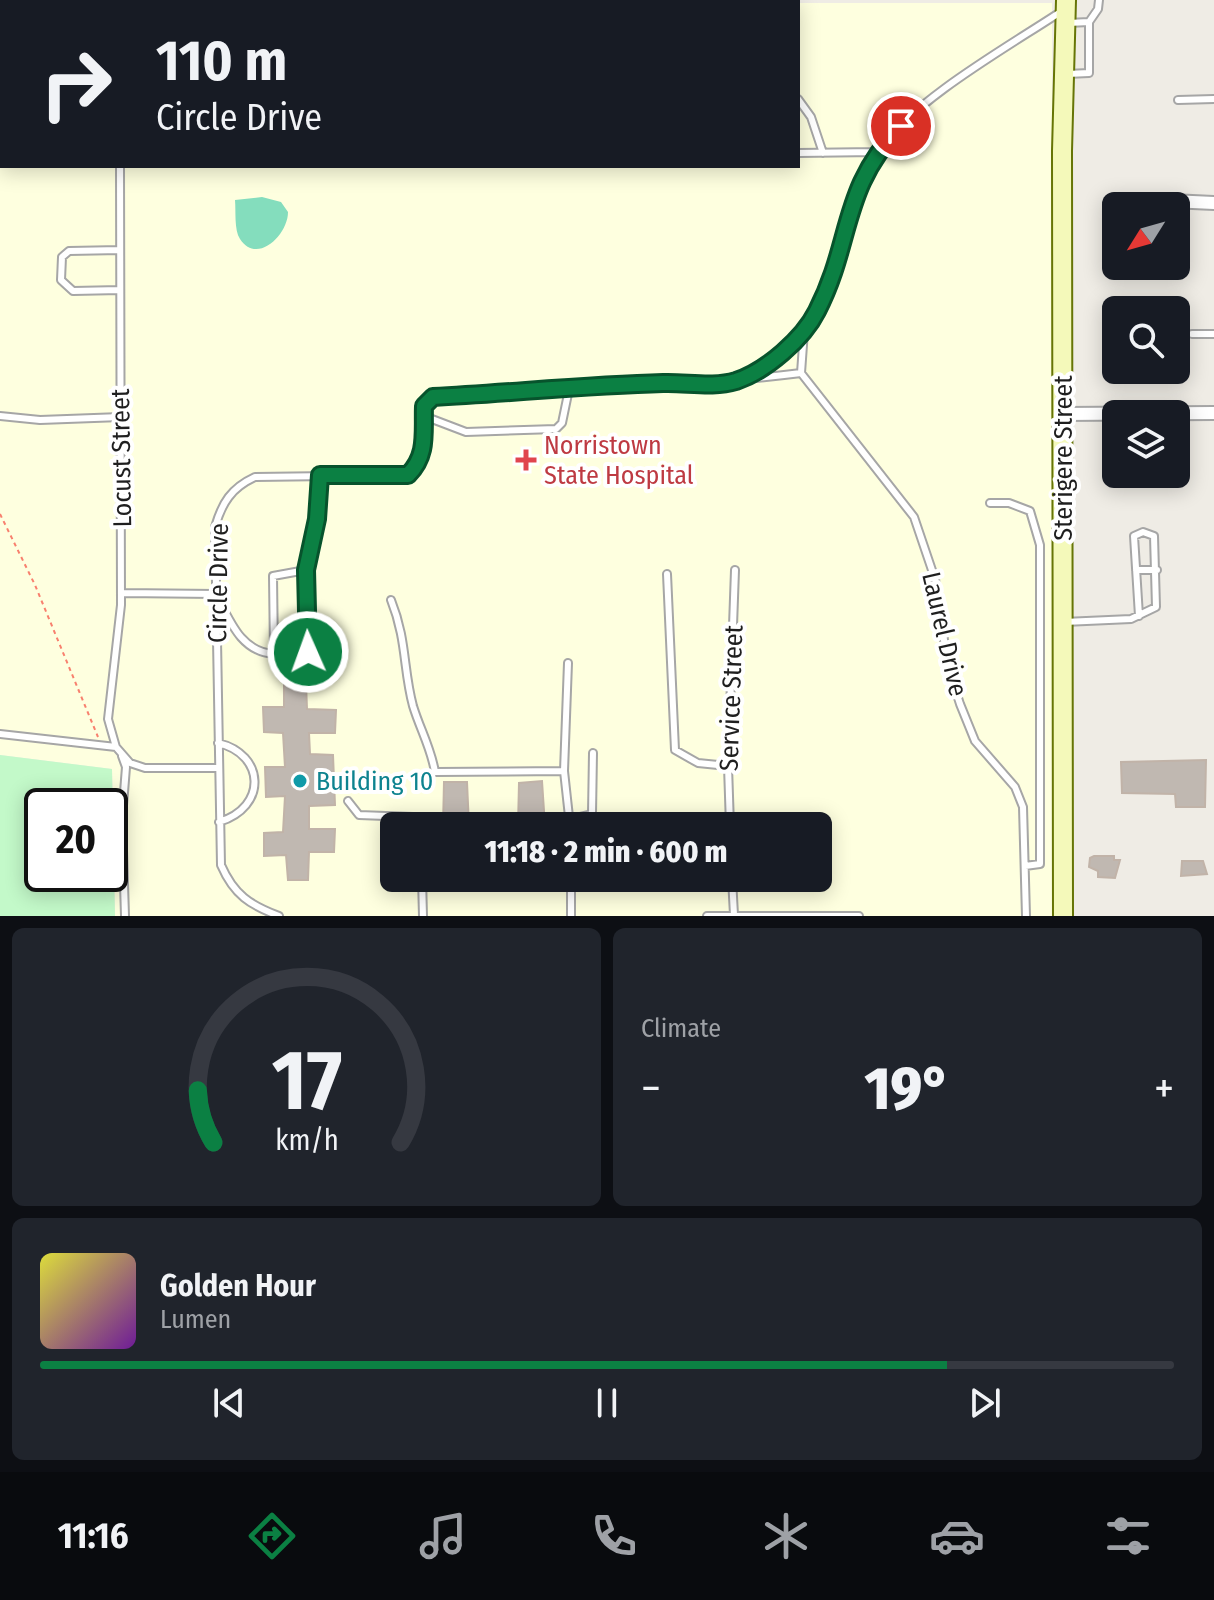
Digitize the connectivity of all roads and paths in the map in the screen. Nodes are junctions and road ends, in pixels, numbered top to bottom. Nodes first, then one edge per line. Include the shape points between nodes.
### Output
1 (1099, 0) edge
2 (1065, 11) edge
3 (1089, 22) junction
4 (1063, 74) junction
5 (1214, 99) edge
6 (1178, 100) dead end
7 (800, 102) edge
8 (876, 152) junction
9 (800, 153) edge
10 (823, 153) junction
11 (120, 168) edge
12 (1190, 202) edge
13 (1214, 203) edge
14 (120, 250) junction
15 (120, 290) junction
16 (804, 331) junction
17 (1192, 334) dead end
18 (1214, 334) edge
19 (801, 373) junction
20 (735, 381) junction
21 (569, 389) junction
22 (1214, 413) edge
23 (1062, 414) junction
24 (0, 416) edge
25 (424, 416) junction
26 (121, 417) junction
27 (320, 475) junction
28 (990, 503) dead end
29 (0, 514) edge
30 (306, 570) junction
31 (735, 570) dead end
32 (1136, 570) junction
33 (1157, 570) junction
34 (667, 574) dead end
35 (122, 593) junction
36 (216, 594) junction
37 (391, 600) dead end
38 (1139, 616) junction
39 (1064, 622) junction
40 (274, 654) junction
41 (568, 663) dead end
42 (0, 734) edge
43 (218, 743) junction
44 (101, 746) junction
45 (116, 747) junction
46 (593, 753) dead end
47 (121, 755) junction
48 (728, 766) junction
49 (218, 768) junction
50 (564, 771) junction
51 (348, 801) dead end
52 (569, 812) edge
53 (592, 812) edge
54 (730, 812) edge
55 (380, 816) edge
56 (219, 822) junction
57 (1025, 866) junction
58 (422, 892) edge
59 (571, 892) edge
60 (733, 892) edge
61 (252, 906) junction
62 (734, 915) edge
63 (125, 916) edge
64 (251, 916) edge
65 (279, 916) edge
66 (423, 916) edge
67 (571, 916) edge
68 (707, 916) edge
69 (859, 916) edge
70 (1026, 916) edge
71 (1056, 916) edge
72 (1063, 916) edge

1 - 3 lane
2 - 3 lane
2 - 4 street, Sterigere Street
2 - 8 lane via 929,103
3 - 4 lane via 1089,73
4 - 23 street, Sterigere Street
5 - 6 lane
7 - 10 lane
8 - 10 lane
8 - 16 lane via 857,186 825,293
9 - 10 lane
11 - 14 lane, Locust Street
12 - 13 street
14 - 15 lane, Locust Street
14 - 15 lane via 69,251 62,257 61,280 73,291
15 - 26 lane, Locust Street
16 - 19 lane
16 - 20 lane via 757,370
17 - 18 lane
19 - 20 lane
19 - 57 lane, Laurel Drive via 914,517 935,579 948,667 960,704 975,741 1015,787 1023,807
20 - 21 lane
21 - 25 lane, Circle Drive via 433,397 424,406
21 - 25 lane via 556,429 466,432
22 - 23 street
23 - 39 street, Sterigere Street
24 - 26 lane
25 - 27 lane, Circle Drive via 424,451 408,475
26 - 35 lane, Locust Street
27 - 30 lane
27 - 36 lane, Circle Drive via 255,477 238,485 215,527
28 - 57 lane via 1030,511 1040,545 1040,864
29 - 44 path
30 - 40 lane via 273,576
30 - 40 lane via 308,652
31 - 48 lane, Service Street
32 - 33 lane
32 - 33 lane via 1134,536 1143,532 1154,536
32 - 38 lane
33 - 38 lane via 1156,607
34 - 48 lane via 675,750 698,763
35 - 36 lane
35 - 45 lane, Locust Street via 108,695
36 - 40 lane via 246,645
36 - 43 lane, Circle Drive
37 - 50 lane via 407,653 413,704 435,772
38 - 39 lane
39 - 72 street, Sterigere Street
41 - 50 lane
42 - 44 lane
43 - 49 lane, Circle Drive
43 - 56 lane via 243,755 254,785 242,813
44 - 45 lane
45 - 47 lane
46 - 53 lane
47 - 49 lane via 145,768
47 - 63 lane via 126,767
48 - 54 lane, Service Street
49 - 56 lane, Circle Drive
50 - 52 lane
51 - 55 lane via 359,815
56 - 61 lane, Circle Drive via 221,865 228,881
57 - 70 lane, Laurel Drive
58 - 66 lane
59 - 67 lane
60 - 62 lane
61 - 64 lane
61 - 65 lane, Circle Drive
62 - 68 lane
62 - 69 lane
71 - 72 lane

